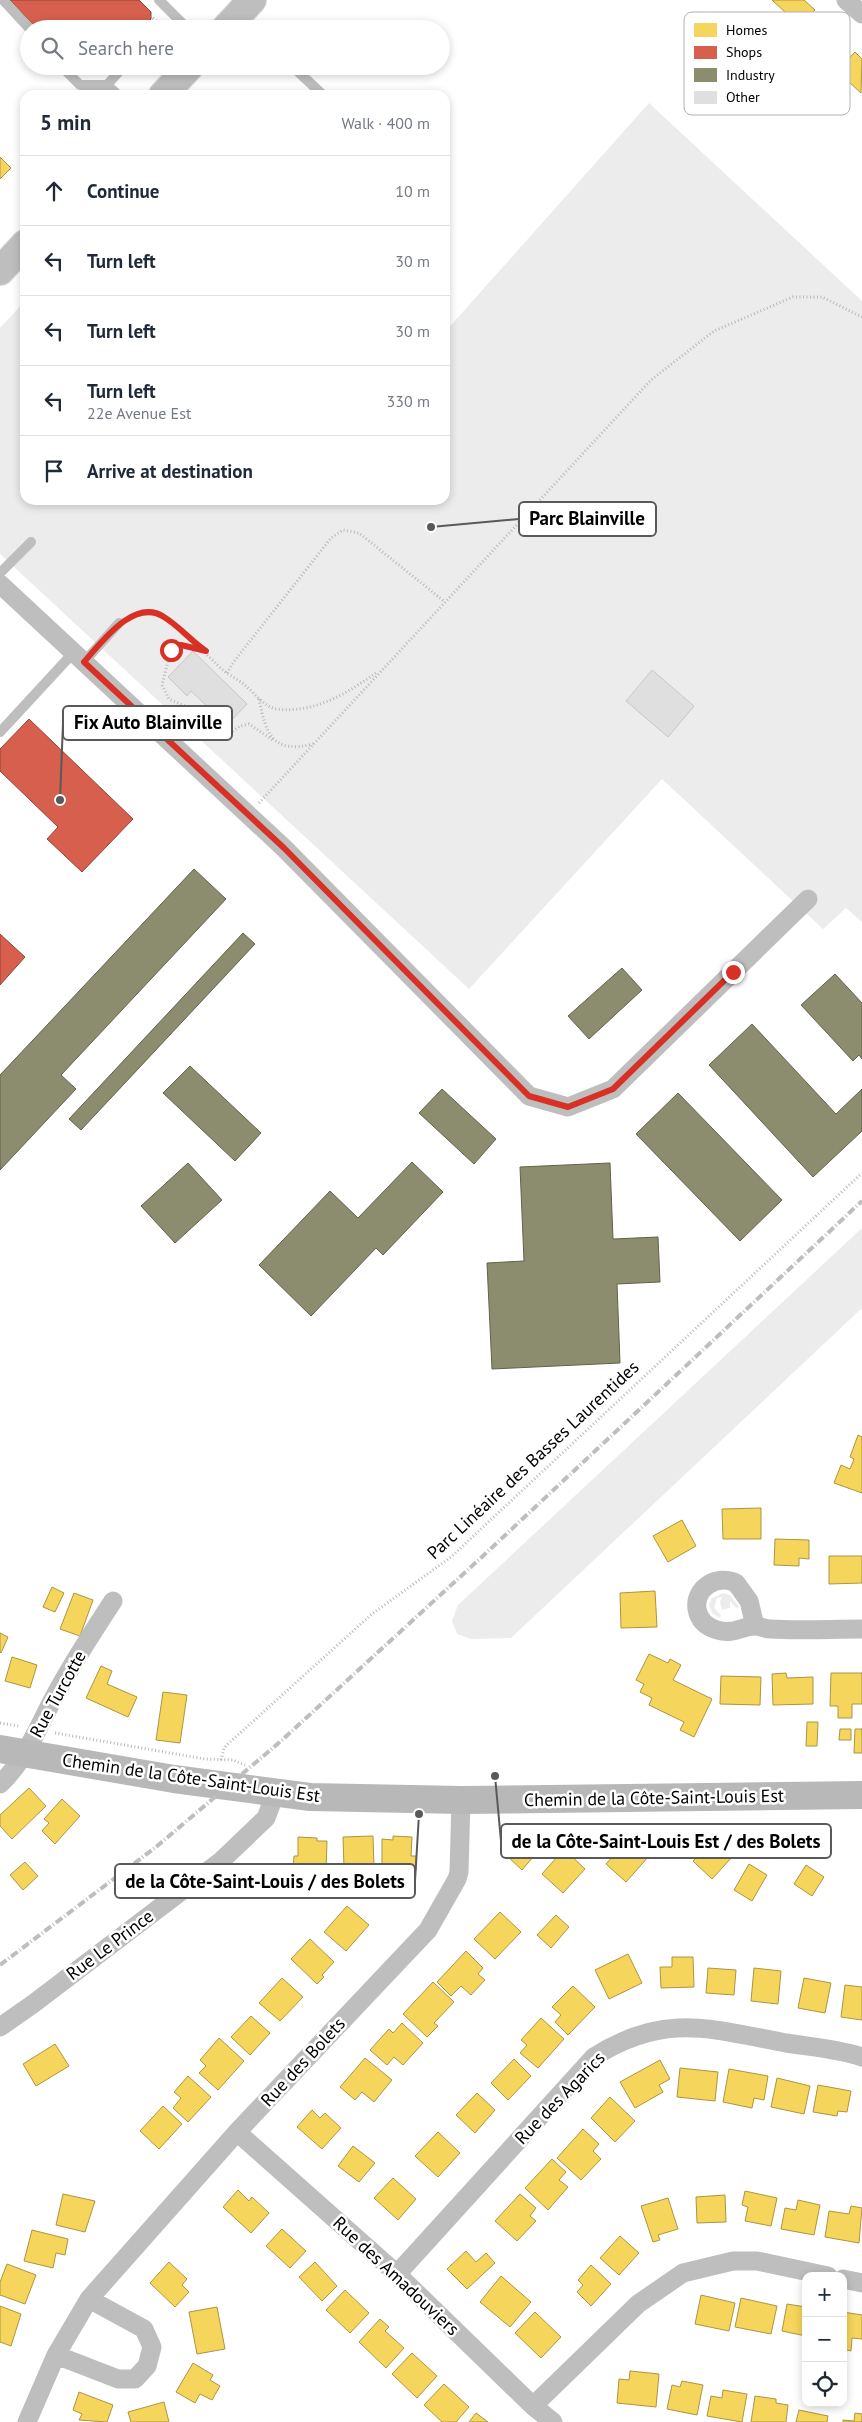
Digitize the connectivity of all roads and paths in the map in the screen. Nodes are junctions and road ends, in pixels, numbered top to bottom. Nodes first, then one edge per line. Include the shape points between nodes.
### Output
1 (3, 0) edge
2 (159, 0) edge
3 (846, 0) edge
4 (862, 14) edge
5 (151, 16) dead end
6 (22, 20) edge
7 (155, 20) edge
8 (179, 20) edge
9 (70, 75) edge
10 (116, 75) edge
11 (182, 75) edge
12 (302, 75) edge
13 (107, 85) junction
14 (112, 90) edge
15 (168, 90) edge
16 (318, 90) edge
17 (20, 249) edge
18 (0, 271) edge
19 (862, 317) edge
20 (31, 542) dead end
21 (0, 573) edge
22 (0, 584) edge
23 (445, 602) junction
24 (119, 623) joint
25 (206, 651) junction
26 (79, 657) junction
27 (384, 667) junction
28 (227, 673) junction
29 (259, 698) junction
30 (0, 732) edge
31 (273, 740) junction
32 (314, 744) junction
33 (248, 815) junction
34 (808, 899) dead end
35 (862, 1173) edge
36 (113, 1601) dead end
37 (755, 1626) dead end
38 (862, 1629) edge
39 (0, 1723) edge
40 (54, 1733) dead end
41 (16, 1743) edge
42 (221, 1760) joint
43 (0, 1784) edge
44 (276, 1794) junction
45 (862, 1795) edge
46 (462, 1800) junction
47 (0, 2027) edge
48 (862, 2058) edge
49 (237, 2132) junction
50 (809, 2272) edge
51 (397, 2274) junction
52 (847, 2280) edge
53 (862, 2283) edge
54 (89, 2299) junction
55 (56, 2355) junction
56 (533, 2406) junction
57 (27, 2422) edge
58 (553, 2422) edge

1 - 6 lane
2 - 8 lane
3 - 4 street
5 - 7 path
9 - 13 lane via 80,85
10 - 13 lane
11 - 15 main road
12 - 16 lane
13 - 14 lane
17 - 18 main road
19 - 23 path via 822,297 793,297 714,331 651,380
20 - 21 lane
22 - 26 street
23 - 27 path
23 - 28 path via 359,533 343,530 332,538
24 - 25 path via 142,613 155,613 164,616
24 - 26 lane
25 - 28 path
25 - 31 path via 181,645 171,650 162,685 169,699 190,708 222,734 249,724
26 - 30 lane
26 - 33 street
27 - 29 path via 330,701 294,709 274,709
27 - 32 path
28 - 29 path
29 - 31 path via 262,715
31 - 32 path via 288,748
32 - 33 path
33 - 34 street via 529,1096 568,1107 613,1089
35 - 42 path, Parc Linéaire des Basses Laurentides via 451,1557 380,1607 256,1718 224,1748
36 - 41 street, Rue Turcotte via 59,1688
37 - 38 street via 770,1629
39 - 41 path
40 - 42 path, Chemin de la Côte-Saint-Louis Est
41 - 43 street, Rue Turcotte via 11,1774
41 - 44 street, Chemin de la Côte-Saint-Louis Est via 174,1779
44 - 46 street, Chemin de la Côte-Saint-Louis Est
44 - 47 street, Rue Le Prince via 266,1818 225,1858
45 - 46 street, Chemin de la Côte-Saint-Louis Est
46 - 49 street, Rue des Bolets via 459,1872 428,1930
48 - 51 street, Rue des Agarics via 702,2027 671,2027 618,2042 594,2057
49 - 51 street, Rue des Amadouviers
49 - 54 street, Rue des Bolets
50 - 56 street via 756,2261 733,2261 683,2274 638,2304
51 - 56 street, Rue des Amadouviers
52 - 53 street
54 - 55 street, Rue des Bolets
54 - 55 street via 144,2329 152,2348 147,2366 135,2379 118,2379
55 - 57 street, Rue des Bolets
56 - 58 street, Rue des Amadouviers

